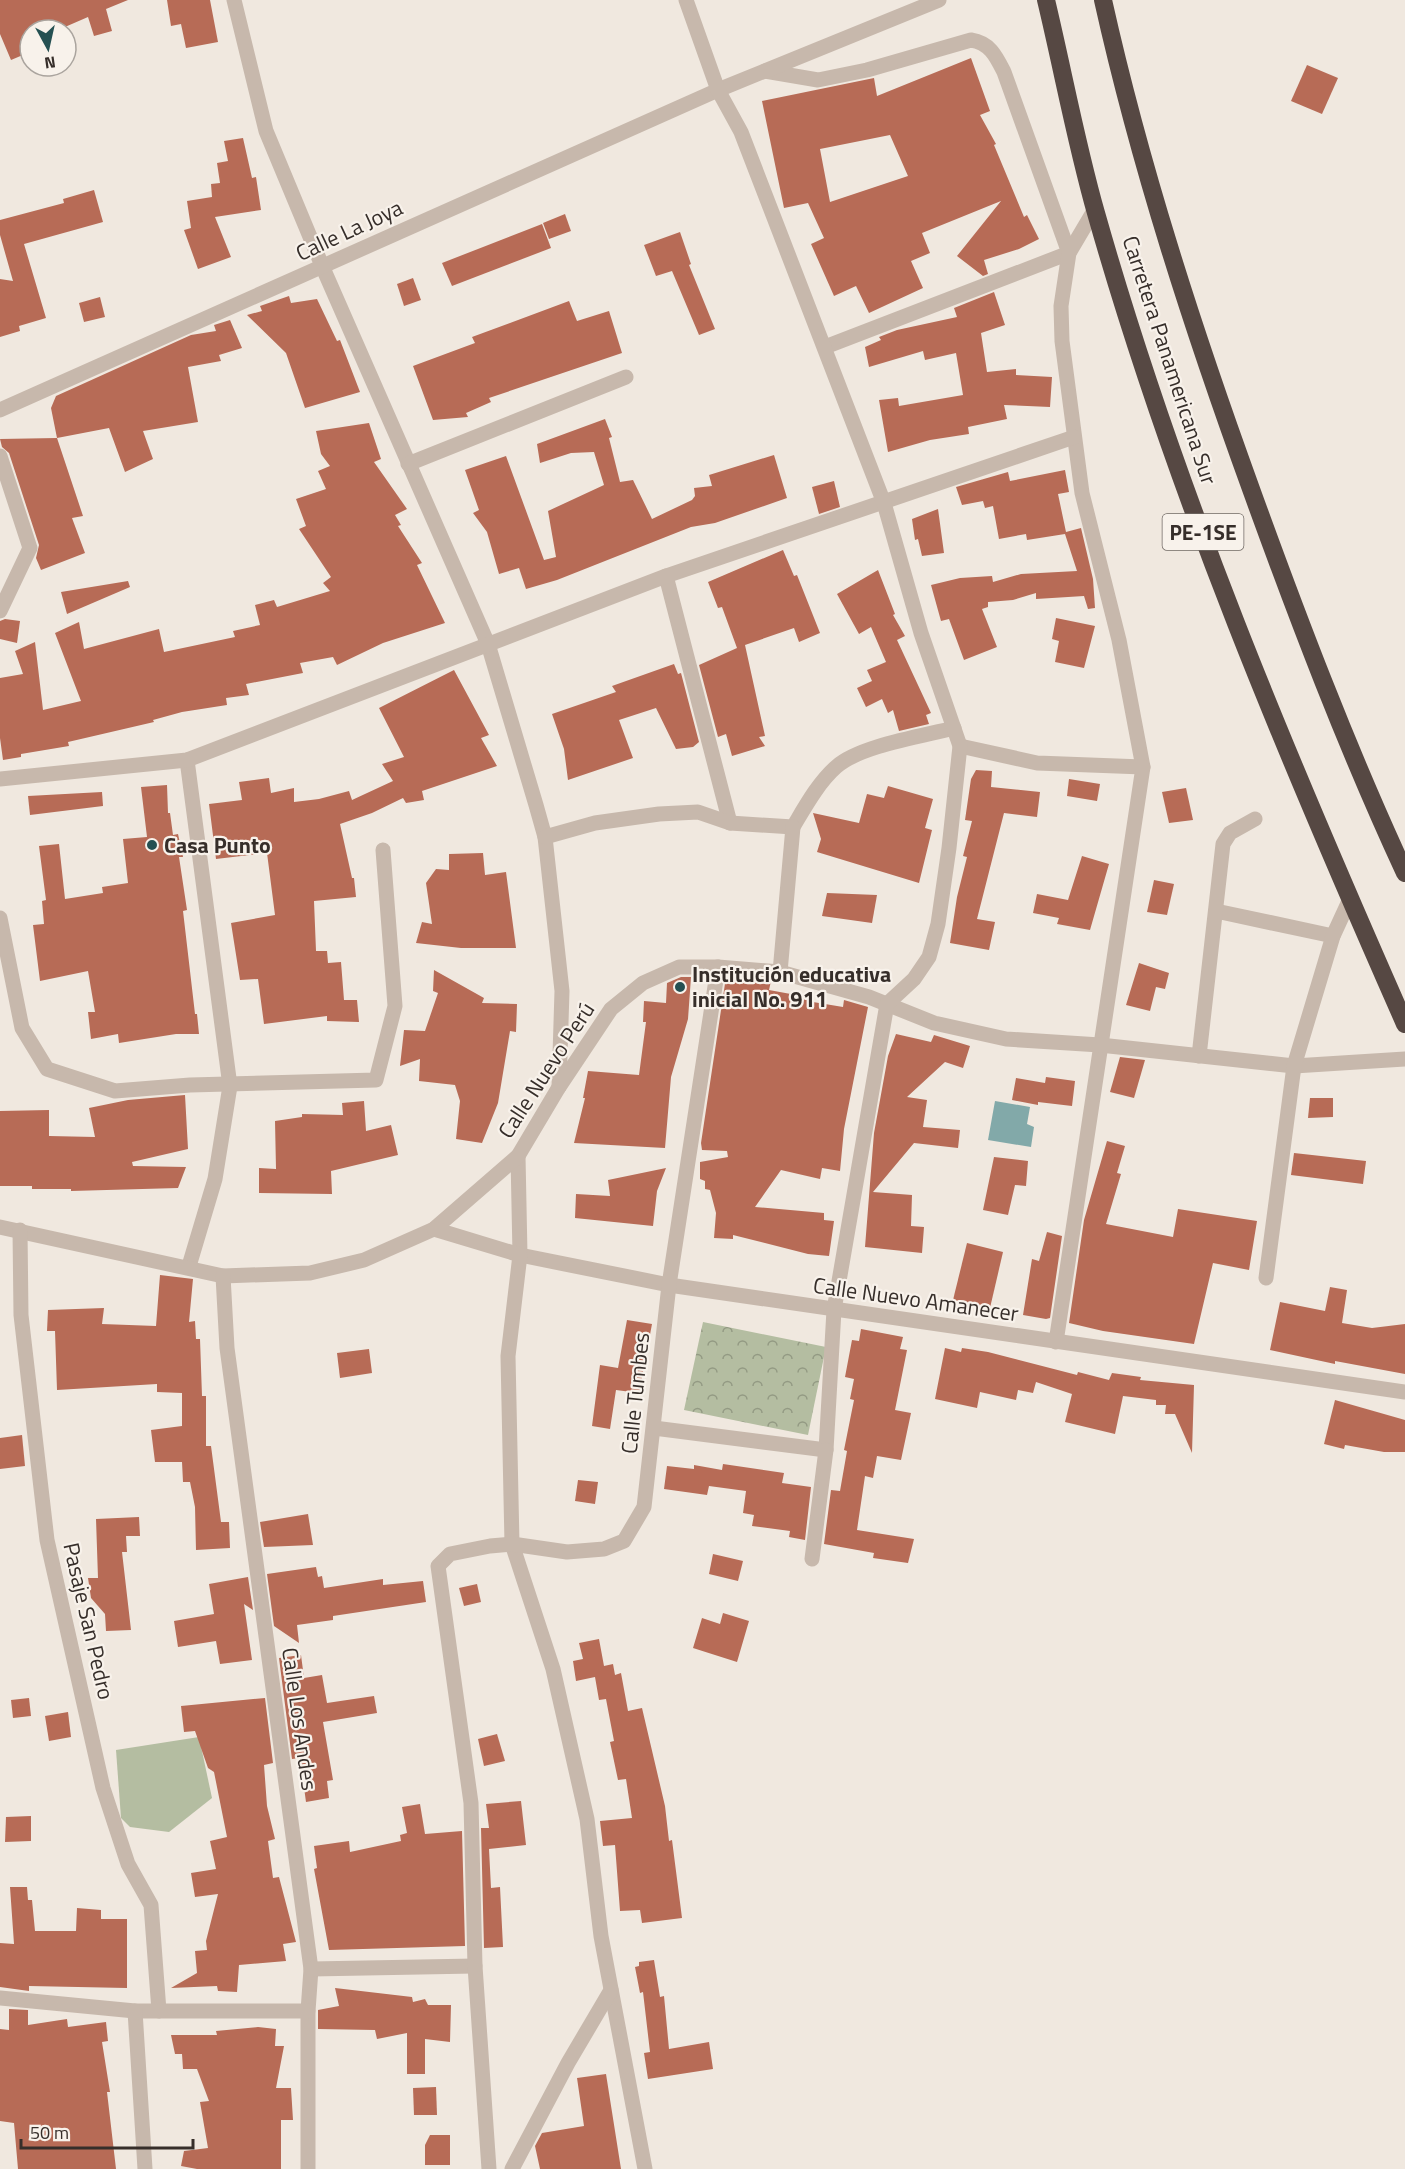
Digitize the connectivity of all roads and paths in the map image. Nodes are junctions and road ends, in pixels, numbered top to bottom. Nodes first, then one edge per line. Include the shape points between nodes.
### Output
1 (234, 0) edge
2 (686, 0) edge
3 (1046, 0) edge
4 (931, 1) edge
5 (1104, 4) edge
6 (765, 70) junction
7 (718, 90) junction
8 (1095, 209) junction
9 (1069, 253) junction
10 (322, 268) junction
11 (825, 347) junction
12 (626, 377) dead end
13 (0, 410) edge
14 (1074, 436) junction
15 (0, 456) edge
16 (408, 464) junction
17 (884, 503) junction
18 (666, 576) junction
19 (0, 611) edge
20 (488, 644) junction
21 (954, 728) junction
22 (960, 746) junction
23 (187, 760) junction
24 (1143, 767) junction
25 (0, 779) edge
26 (1255, 819) dead end
27 (730, 823) junction
28 (793, 827) junction
29 (545, 837) junction
30 (383, 850) dead end
31 (1405, 873) edge
32 (1350, 899) junction
33 (1216, 911) junction
34 (0, 918) edge
35 (1333, 936) junction
36 (3, 950) edge
37 (718, 967) junction
38 (780, 972) junction
39 (887, 1004) junction
40 (1405, 1024) edge
41 (1100, 1045) junction
42 (1199, 1056) junction
43 (1405, 1059) edge
44 (1294, 1066) junction
45 (231, 1086) junction
46 (559, 1087) junction
47 (518, 1155) junction
48 (0, 1227) edge
49 (434, 1229) junction
50 (20, 1230) junction
51 (520, 1255) junction
52 (189, 1266) junction
53 (223, 1276) junction
54 (1266, 1278) dead end
55 (669, 1285) junction
56 (834, 1310) junction
57 (1056, 1342) junction
58 (1405, 1392) edge
59 (654, 1428) junction
60 (826, 1450) junction
61 (512, 1544) junction
62 (812, 1559) dead end
63 (475, 1966) junction
64 (311, 1969) junction
65 (611, 1990) junction
66 (0, 1998) edge
67 (135, 2011) junction
68 (159, 2011) junction
69 (308, 2012) junction
70 (145, 2169) edge
71 (308, 2169) edge
72 (489, 2169) edge
73 (512, 2169) edge
74 (645, 2169) edge

1 - 10 street via 266,131
2 - 7 street
3 - 8 highway, Carretera Panamericana Sur / PE-1SE
4 - 6 street, Calle La Joya
5 - 31 highway, Carretera Panamericana Sur / PE-1SE via 1154,193 1203,356 1297,618
6 - 7 street, Calle La Joya
6 - 9 street via 818,80 971,40 983,42 1004,72
7 - 10 street, Calle La Joya
7 - 11 street via 741,132
8 - 9 street
8 - 32 highway, Carretera Panamericana Sur / PE-1SE via 1146,376 1244,645
9 - 11 street
9 - 14 street via 1061,323
10 - 13 street, Calle La Joya
10 - 16 street
11 - 17 street
12 - 16 street
14 - 17 street
14 - 24 street via 1082,492 1119,640
15 - 19 street via 30,548
16 - 20 street
17 - 18 street
17 - 21 street via 921,633
18 - 20 street
18 - 27 street
20 - 23 street
20 - 29 street
21 - 22 street
21 - 28 street via 868,750 837,766
22 - 24 street via 1037,763
22 - 39 street via 943,891 929,957 914,979
23 - 25 street
23 - 45 street
24 - 41 street
26 - 33 street via 1230,833 1223,844
27 - 28 street
27 - 29 street via 698,812 658,814 595,823
28 - 38 street
29 - 46 street via 562,991
30 - 45 street via 395,1006 376,1080
32 - 35 street
32 - 40 highway, Carretera Panamericana Sur / PE-1SE
33 - 35 street
33 - 42 street
34 - 36 street
35 - 44 street
36 - 45 street via 22,1028 47,1069 115,1091
37 - 38 street, Calle Nuevo Perú
37 - 46 street, Calle Nuevo Perú via 679,968 643,983 611,1009
37 - 55 street, Calle Tumbes
38 - 39 street, Calle Nuevo Perú
39 - 41 street, Calle Nuevo Perú via 934,1023 1006,1039
39 - 56 street
41 - 42 street, Calle Nuevo Perú
41 - 57 street
42 - 44 street, Calle Nuevo Perú
43 - 44 street, Calle Nuevo Perú
44 - 54 street
45 - 52 street via 214,1179
46 - 47 street, Calle Nuevo Perú
47 - 49 street, Calle Nuevo Perú
47 - 51 street
48 - 50 street
49 - 51 street, Calle Nuevo Amanecer
49 - 53 street, Calle Nuevo Perú via 364,1260 310,1273
50 - 52 street
50 - 68 street, Pasaje San Pedro via 21,1315 47,1540 103,1788 128,1864 151,1905
51 - 55 street, Calle Nuevo Amanecer
51 - 61 street via 508,1356
52 - 53 street
53 - 64 street, Calle Los Andes via 227,1348
55 - 56 street, Calle Nuevo Amanecer
55 - 59 street, Calle Tumbes
56 - 57 street, Calle Nuevo Amanecer
56 - 60 street
57 - 58 street, Calle Nuevo Amanecer
59 - 60 street
59 - 61 street, Calle Tumbes via 644,1507 624,1541 604,1550 567,1552
60 - 62 street
61 - 63 street via 450,1554 438,1566 471,1803
61 - 65 street via 553,1670 587,1819
63 - 64 street
63 - 72 street
64 - 69 street, Calle Los Andes
65 - 73 street
65 - 74 street
66 - 67 street
67 - 68 street
67 - 70 street
68 - 69 street
69 - 71 street, Calle Los Andes

